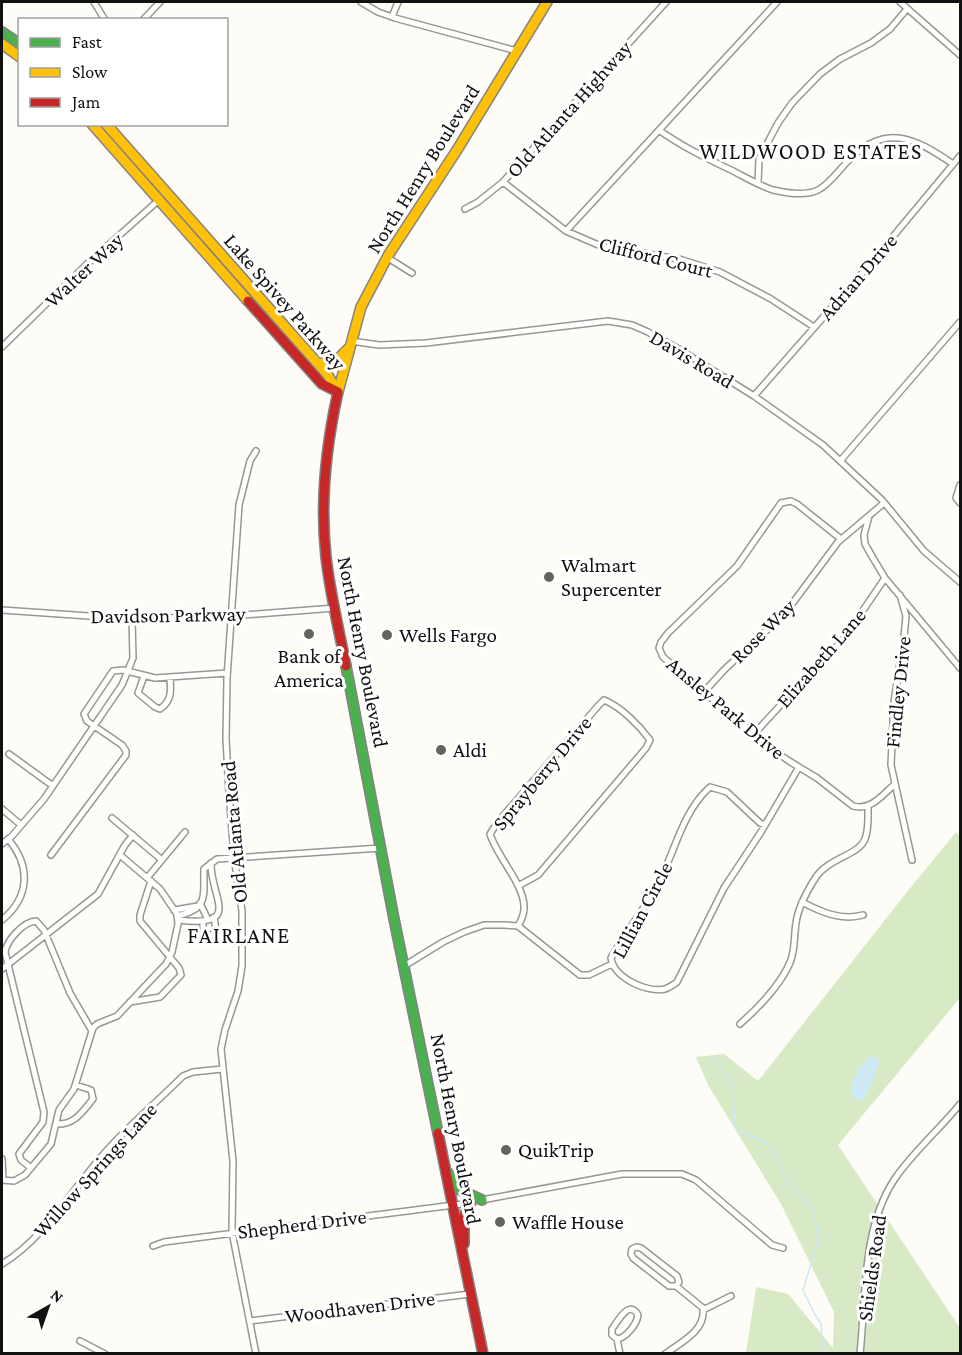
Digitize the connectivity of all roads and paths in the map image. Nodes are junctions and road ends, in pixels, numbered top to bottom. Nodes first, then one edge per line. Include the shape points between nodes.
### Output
1 (94, 2) edge
2 (160, 2) edge
3 (361, 2) edge
4 (398, 2) edge
5 (547, 2) edge
6 (666, 2) edge
7 (777, 2) edge
8 (900, 2) edge
9 (907, 9) junction
10 (392, 17) junction
11 (104, 18) edge
12 (145, 18) edge
13 (2, 32) edge
14 (18, 43) edge
15 (2, 44) edge
16 (517, 51) junction
17 (960, 55) edge
18 (18, 56) edge
19 (94, 126) edge
20 (108, 126) edge
21 (659, 130) junction
22 (960, 156) edge
23 (953, 164) junction
24 (503, 182) junction
25 (758, 183) junction
26 (163, 197) junction
27 (465, 209) dead end
28 (566, 231) junction
29 (387, 258) junction
30 (412, 273) dead end
31 (960, 322) edge
32 (814, 327) junction
33 (350, 345) junction
34 (2, 347) edge
35 (317, 363) junction
36 (338, 392) junction
37 (754, 396) junction
38 (256, 451) dead end
39 (841, 460) junction
40 (960, 484) edge
41 (884, 503) junction
42 (960, 503) edge
43 (870, 515) junction
44 (841, 539) junction
45 (885, 578) junction
46 (960, 582) edge
47 (900, 595) junction
48 (335, 608) junction
49 (2, 610) edge
50 (231, 616) junction
51 (132, 619) junction
52 (960, 668) edge
53 (128, 671) junction
54 (227, 673) junction
55 (144, 676) junction
56 (170, 678) junction
57 (704, 692) junction
58 (95, 726) junction
59 (754, 734) junction
60 (9, 754) dead end
61 (799, 767) junction
62 (895, 784) junction
63 (53, 786) junction
64 (868, 807) junction
65 (2, 808) edge
66 (112, 818) dead end
67 (21, 825) junction
68 (765, 825) junction
69 (185, 832) dead end
70 (133, 835) junction
71 (8, 839) junction
72 (2, 844) edge
73 (382, 848) junction
74 (51, 855) dead end
75 (120, 855) junction
76 (234, 857) junction
77 (162, 860) junction
78 (912, 860) dead end
79 (211, 862) junction
80 (149, 879) junction
81 (518, 886) junction
82 (802, 902) junction
83 (199, 904) junction
84 (177, 915) junction
85 (863, 915) dead end
86 (2, 920) edge
87 (208, 920) junction
88 (518, 927) junction
89 (46, 935) junction
90 (170, 957) junction
91 (612, 964) junction
92 (404, 966) junction
93 (4, 968) edge
94 (130, 1002) junction
95 (740, 1024) dead end
96 (93, 1031) junction
97 (222, 1069) junction
98 (76, 1085) junction
99 (960, 1104) edge
100 (958, 1112) edge
101 (56, 1124) junction
102 (2, 1159) edge
103 (31, 1168) junction
104 (445, 1168) junction
105 (2, 1180) edge
106 (482, 1200) junction
107 (471, 1202) junction
108 (452, 1205) junction
109 (232, 1232) junction
110 (153, 1246) dead end
111 (783, 1248) dead end
112 (654, 1258) junction
113 (2, 1264) edge
114 (646, 1268) junction
115 (466, 1273) junction
116 (676, 1286) junction
117 (470, 1294) junction
118 (731, 1296) dead end
119 (703, 1310) junction
120 (250, 1321) junction
121 (617, 1339) junction
122 (80, 1341) dead end
123 (673, 1351) edge
124 (105, 1353) edge
125 (256, 1353) edge
126 (483, 1353) edge
127 (620, 1353) edge
128 (665, 1353) edge
129 (860, 1353) edge

1 - 11 street
2 - 12 street
3 - 10 street
4 - 10 street
5 - 16 main road, North Henry Boulevard
6 - 24 street, Old Atlanta Highway
7 - 21 street
8 - 9 street
9 - 17 street
9 - 25 street via 890,29 820,74 792,103 759,159
10 - 16 street
13 - 14 main road
15 - 18 main road
16 - 29 main road, North Henry Boulevard
19 - 26 main road, Lake Spivey Parkway
20 - 26 main road, Lake Spivey Parkway
21 - 25 street
21 - 28 street
22 - 23 street, Adrian Drive
23 - 25 street via 918,143 895,136 863,146 818,190 781,191
23 - 32 street, Adrian Drive
24 - 27 street, Old Atlanta Highway
24 - 28 street, Clifford Court
26 - 34 street, Walter Way
26 - 35 main road, Lake Spivey Parkway
26 - 36 main road, Lake Spivey Parkway via 322,384
28 - 32 street, Clifford Court via 603,247 679,259 720,272
29 - 30 street
29 - 33 main road, North Henry Boulevard via 361,307
31 - 39 street
32 - 37 street, Adrian Drive
33 - 35 main road via 333,364
33 - 36 main road, North Henry Boulevard
33 - 37 street, Davis Road via 426,343 608,321 648,332
35 - 36 main road, Lake Spivey Parkway
36 - 48 main road, North Henry Boulevard via 329,433 323,506 326,558
37 - 39 street, Davis Road
38 - 50 street, Old Atlanta Road via 239,505
39 - 41 street, Davis Road
40 - 42 street via 956,498
41 - 43 street, Rose Way
41 - 46 street, Davis Road via 924,551
43 - 44 street, Rose Way
43 - 45 street via 865,544
44 - 57 street, Rose Way via 786,612
44 - 57 street, Ansley Park Drive via 797,504 781,503 737,566 661,642 663,657
45 - 47 street
45 - 59 street, Elizabeth Lane via 845,637
47 - 52 street
47 - 62 street, Findley Drive via 906,616 892,721 891,765
48 - 50 street, Davidson Parkway
48 - 73 main road, North Henry Boulevard
49 - 51 street, Davidson Parkway
50 - 51 street, Davidson Parkway
50 - 54 street, Old Atlanta Road
51 - 53 street via 133,658
53 - 55 street
53 - 58 street
53 - 58 street via 113,671 85,711 85,717
54 - 56 street
54 - 76 street, Old Atlanta Road via 226,743
55 - 56 street
55 - 56 street via 138,693 158,709 169,700
57 - 59 street, Ansley Park Drive
58 - 63 street
58 - 74 street via 122,745 126,755
59 - 61 street, Ansley Park Drive
60 - 63 street
61 - 64 street, Ansley Park Drive via 853,806
61 - 68 street, Lillian Circle
62 - 64 street
62 - 78 street, Findley Drive
63 - 67 street
64 - 82 street via 864,841 828,864
65 - 67 street
66 - 70 street
67 - 71 street
68 - 91 street, Lillian Circle via 724,888 677,982 663,989 646,988
68 - 91 street, Lillian Circle via 724,790 710,787 704,792 687,816 657,886 611,958
69 - 77 street
70 - 75 street
70 - 77 street
71 - 72 street
71 - 86 street via 22,860 24,882 16,903
73 - 76 street
73 - 92 main road, North Henry Boulevard
75 - 80 street
75 - 89 street via 98,894
76 - 79 street
76 - 97 street, Old Atlanta Road via 242,911 242,966 221,1049
77 - 80 street
79 - 83 street via 204,869 205,892
79 - 87 street via 220,900 218,910
80 - 84 street
80 - 90 street via 140,921
81 - 81 street, Sprayberry Drive via 538,875 646,748 650,740 644,731 613,704 604,700 598,706 490,834
81 - 88 street, Sprayberry Drive via 524,907
82 - 85 street via 837,916
82 - 95 street via 787,968
83 - 84 street
83 - 87 street
84 - 87 street
84 - 90 street
88 - 91 street via 579,975
88 - 92 street via 483,925 443,942
89 - 93 street
89 - 93 street via 37,922 31,921 8,943
89 - 96 street via 70,993
90 - 94 street
90 - 94 street via 181,971 179,978 160,997
92 - 104 main road, North Henry Boulevard
93 - 103 street via 44,1112 43,1122 19,1154
94 - 96 street via 117,1016 97,1024
96 - 98 street
97 - 109 street, Old Atlanta Road via 233,1161
97 - 113 street, Willow Springs Lane via 183,1076 111,1146 33,1239
98 - 101 street via 60,1108
98 - 101 street via 91,1090 93,1099 74,1121
99 - 100 street, Shields Road
100 - 129 street, Shields Road via 895,1178 882,1202 868,1264
101 - 103 street via 51,1144
102 - 105 street
103 - 105 street via 17,1180
104 - 106 main road via 460,1190
104 - 108 main road, North Henry Boulevard
106 - 107 street, Shepherd Drive
106 - 111 street, Shepherd Drive via 622,1174 682,1173 696,1180 771,1245
107 - 108 street, Shepherd Drive
107 - 115 main road via 463,1215
108 - 109 street, Shepherd Drive
108 - 115 main road, North Henry Boulevard
109 - 110 street, Shepherd Drive
109 - 120 street, Old Atlanta Road
112 - 114 street
112 - 114 street via 641,1248 632,1249 632,1257
112 - 116 street via 678,1277
114 - 116 street via 670,1287
115 - 117 main road, North Henry Boulevard
116 - 119 street
117 - 120 street, Woodhaven Drive
117 - 126 main road, North Henry Boulevard
118 - 119 street
119 - 123 street via 699,1327
120 - 125 street, Old Atlanta Road
121 - 121 street via 624,1337 637,1320 635,1310 625,1311 612,1328
121 - 127 street
122 - 124 street
123 - 128 street

